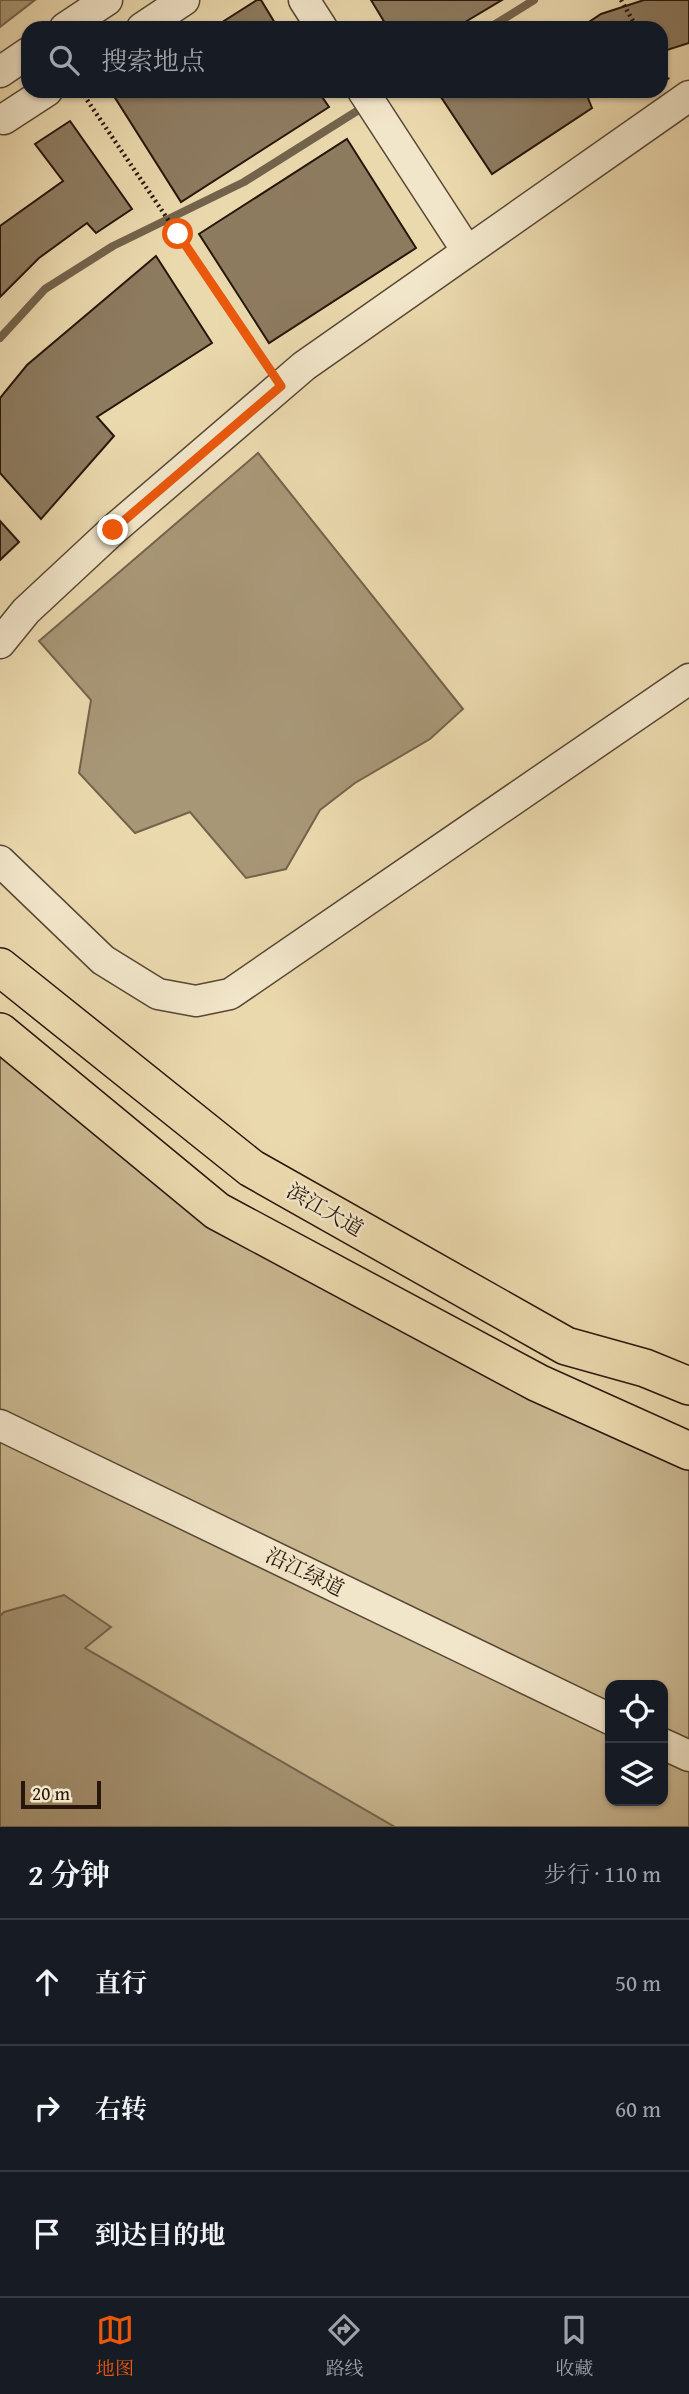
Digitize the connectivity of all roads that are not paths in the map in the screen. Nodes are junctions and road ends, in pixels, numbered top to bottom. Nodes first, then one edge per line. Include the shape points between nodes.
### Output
1 (107, 0) edge
2 (184, 0) edge
3 (304, 0) edge
4 (76, 21) edge
5 (152, 21) edge
6 (318, 21) edge
7 (21, 58) edge
8 (0, 72) edge
9 (689, 96) edge
10 (37, 98) edge
11 (368, 98) edge
12 (4, 120) dead end
13 (467, 251) junction
14 (0, 643) edge
15 (689, 679) edge
16 (0, 861) edge
17 (0, 967) edge
18 (0, 1032) edge
19 (689, 1359) edge
20 (645, 1368) junction
21 (689, 1386) edge
22 (0, 1425) edge
23 (689, 1451) edge
24 (605, 1716) edge
25 (668, 1746) edge
26 (689, 1756) edge

1 - 4 street
2 - 5 street
3 - 6 street
7 - 8 street
9 - 13 street
10 - 12 street
11 - 13 street
13 - 14 street via 281,386 113,530 26,611
15 - 16 street via 230,994 196,1001 158,994 103,960
17 - 20 main road, 滨江大道 via 251,1168 566,1346
18 - 23 main road via 217,1211 538,1384
19 - 20 main road
20 - 21 main road, 滨江大道
22 - 24 street, 沿江绿道
25 - 26 street

